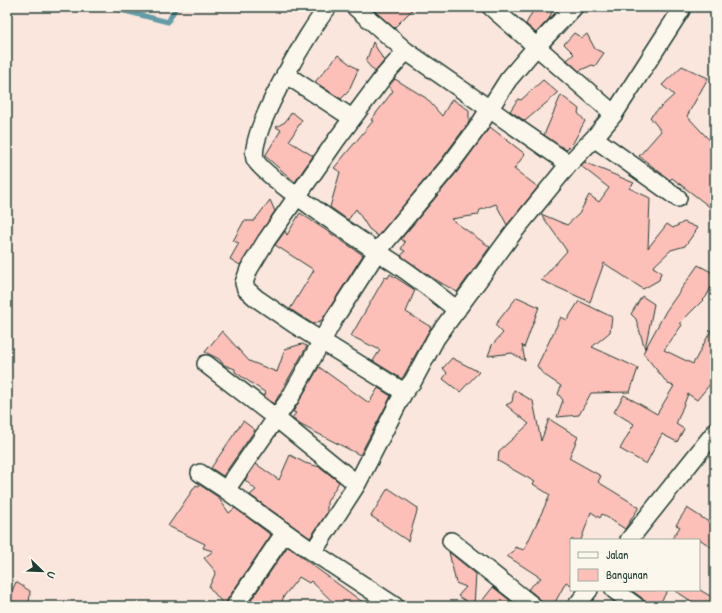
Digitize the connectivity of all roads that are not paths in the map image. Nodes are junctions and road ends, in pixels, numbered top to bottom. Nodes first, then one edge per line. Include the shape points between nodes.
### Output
1 (328, 7) edge
2 (355, 7) edge
3 (491, 7) edge
4 (574, 7) edge
5 (681, 10) dead end
6 (536, 47) junction
7 (406, 51) junction
8 (285, 74) junction
9 (489, 110) junction
10 (614, 114) junction
11 (352, 118) junction
12 (594, 138) junction
13 (569, 164) junction
14 (297, 196) junction
15 (678, 198) dead end
16 (377, 252) junction
17 (457, 310) junction
18 (321, 342) junction
19 (206, 364) dead end
20 (404, 392) junction
21 (276, 418) junction
22 (715, 432) edge
23 (200, 473) dead end
24 (357, 484) junction
25 (226, 490) junction
26 (285, 532) junction
27 (631, 539) edge
28 (451, 541) dead end
29 (313, 552) junction
30 (588, 591) edge
31 (615, 591) edge
32 (235, 606) edge
33 (395, 606) edge
34 (533, 606) edge
35 (576, 606) edge
36 (636, 606) edge

1 - 8 street
2 - 7 street
3 - 6 street
4 - 6 street
5 - 10 street
6 - 9 street via 508,80
6 - 10 street
7 - 9 street
7 - 11 street
8 - 11 street
8 - 14 street via 256,143 255,158 262,169
9 - 13 street
9 - 16 street via 449,166
10 - 12 street
11 - 14 street
12 - 13 street
12 - 15 street
13 - 17 street via 513,233
14 - 16 street
14 - 18 street via 266,241 249,269 244,283 246,289 256,298
16 - 17 street
16 - 18 street
17 - 20 street via 436,338 413,381
18 - 20 street
18 - 21 street
19 - 21 street
20 - 24 street
21 - 24 street
21 - 25 street
22 - 27 street
23 - 25 street
24 - 29 street
25 - 26 street
26 - 29 street
26 - 32 street
28 - 34 street
29 - 33 street
30 - 35 street
31 - 36 street

